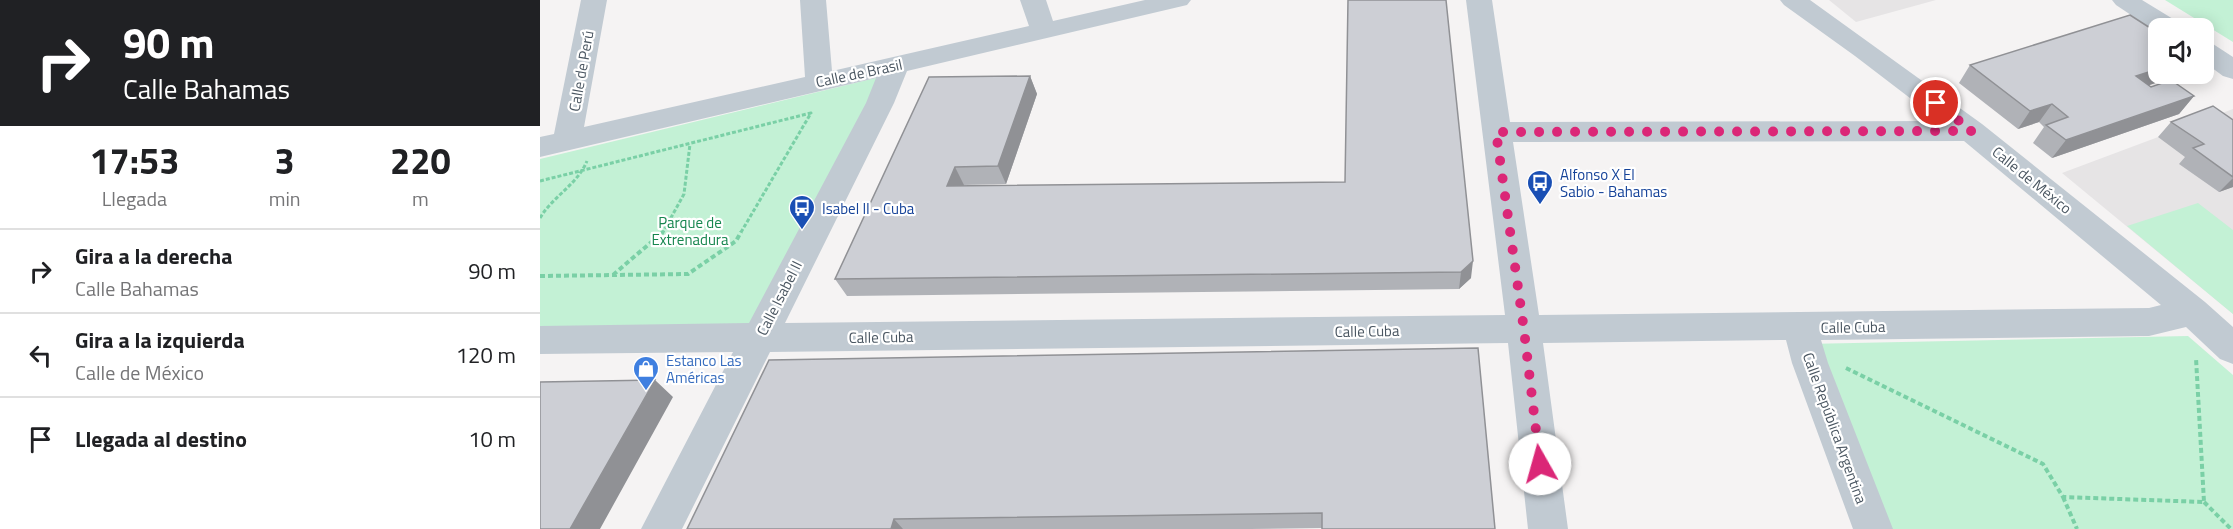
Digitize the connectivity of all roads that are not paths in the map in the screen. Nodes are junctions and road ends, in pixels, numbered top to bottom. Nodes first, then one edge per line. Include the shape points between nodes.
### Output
1 (594, 0) edge
2 (813, 0) edge
3 (1033, 0) edge
4 (1178, 0) edge
5 (1479, 0) edge
6 (1793, 0) edge
7 (2125, 0) edge
8 (2153, 18) edge
9 (1043, 30) junction
10 (2214, 58) edge
11 (895, 66) junction
12 (2233, 70) edge
13 (819, 82) junction
14 (1972, 131) junction
15 (1496, 132) junction
16 (580, 139) junction
17 (540, 147) edge
18 (2193, 312) junction
19 (1524, 330) junction
20 (759, 338) junction
21 (1803, 338) junction
22 (540, 340) edge
23 (2233, 349) edge
24 (660, 529) edge
25 (1548, 529) edge
26 (1873, 529) edge

1 - 16 street, Calle de Perú
2 - 13 street
3 - 9 street
4 - 9 street, Calle de Brasil
5 - 15 street
6 - 14 street, Calle de México via 1845,34
7 - 8 street
9 - 11 street, Calle de Brasil
10 - 12 street
11 - 13 street, Calle de Brasil
11 - 20 street, Calle Isabel II via 880,103
13 - 16 street, Calle de Brasil
14 - 15 street
14 - 18 street, Calle de México
15 - 19 street
16 - 17 street, Calle de Brasil
18 - 21 street, Calle Cuba via 2149,322
18 - 23 street, Calle de México
19 - 20 street, Calle Cuba
19 - 21 street, Calle Cuba
19 - 25 street
20 - 22 street, Calle Cuba
20 - 24 street, Calle Isabel II
21 - 26 street, Calle República Argentina

